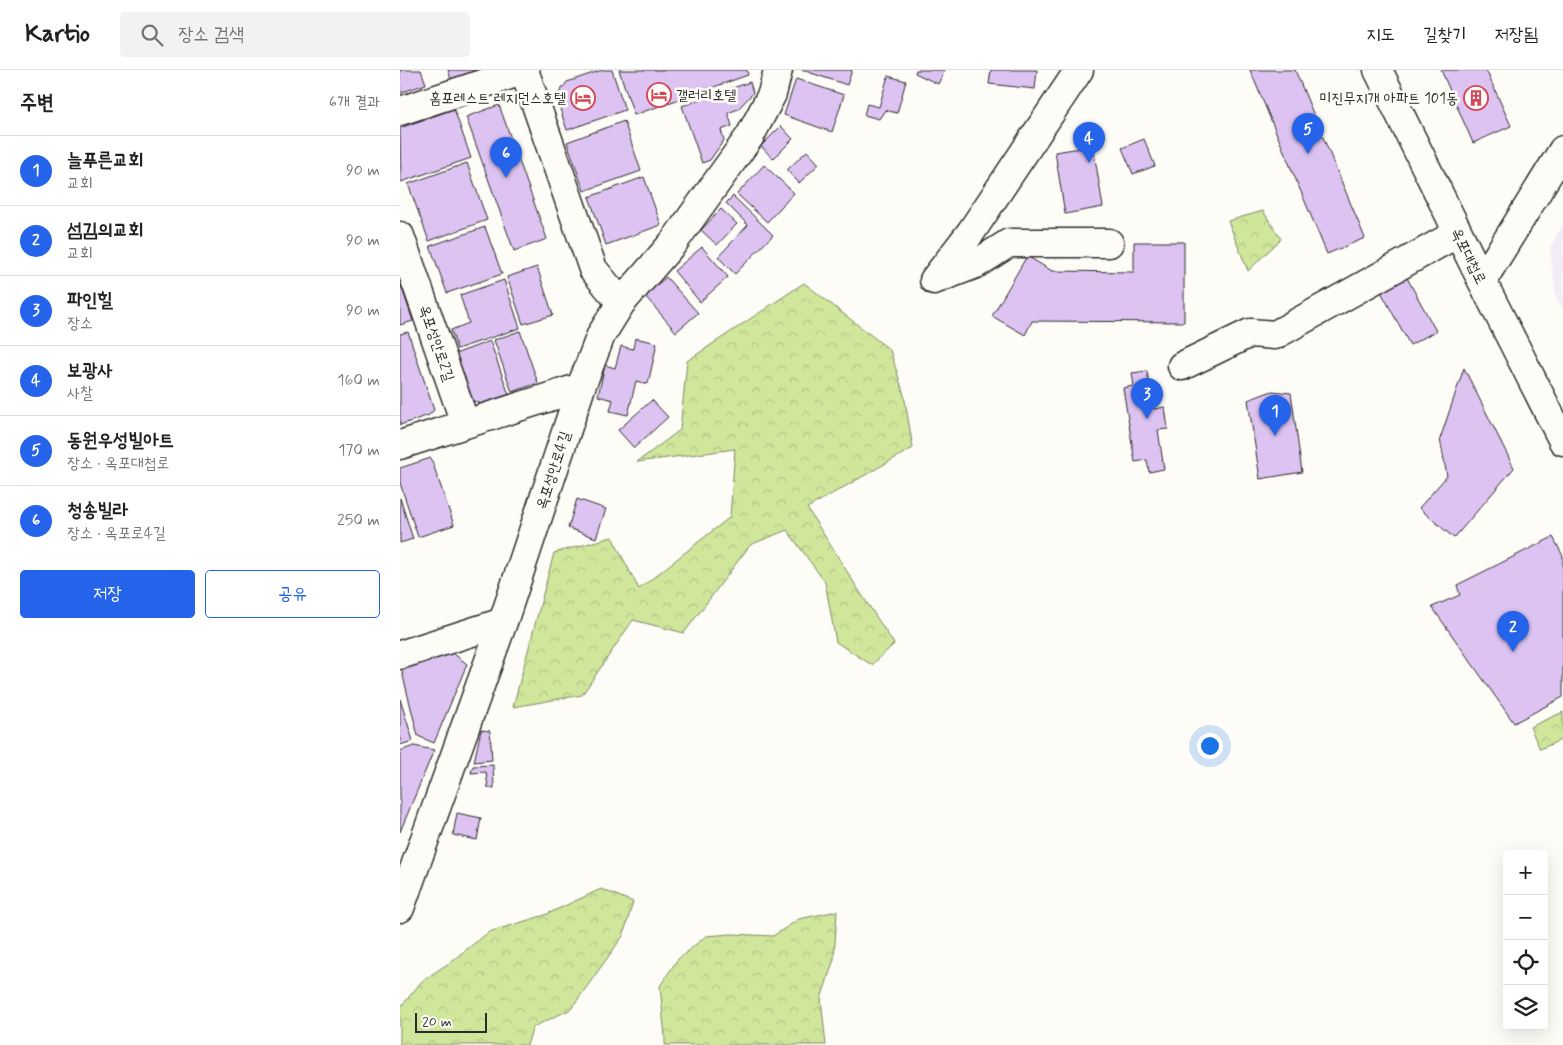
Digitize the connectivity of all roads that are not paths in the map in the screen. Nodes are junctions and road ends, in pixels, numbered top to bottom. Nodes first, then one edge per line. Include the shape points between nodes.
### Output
1 (524, 70) edge
2 (778, 70) edge
3 (1078, 70) edge
4 (1378, 70) edge
5 (400, 111) edge
6 (1563, 150) edge
7 (1458, 232) junction
8 (400, 236) edge
9 (1109, 243) dead end
10 (1482, 281) junction
11 (621, 303) junction
12 (1182, 366) dead end
13 (581, 387) junction
14 (465, 423) junction
15 (1563, 441) edge
16 (400, 445) edge
17 (503, 622) junction
18 (400, 655) edge
19 (400, 908) edge

1 - 5 street
1 - 11 street via 593,269
2 - 11 street, 옥포성안로4길 via 772,94 750,136 673,243
3 - 9 street via 971,232 934,280 976,264 1009,243
4 - 7 street, 옥포대첩로
6 - 10 street
7 - 10 street, 옥포대첩로
7 - 12 street via 1275,335 1250,333
8 - 14 street, 옥포성안로2길
10 - 15 street, 옥포대첩로
11 - 13 street, 옥포성안로4길 via 601,335
13 - 14 street
13 - 17 street, 옥포성안로4길
14 - 16 street
17 - 18 street
17 - 19 street, 옥포성안로4길

